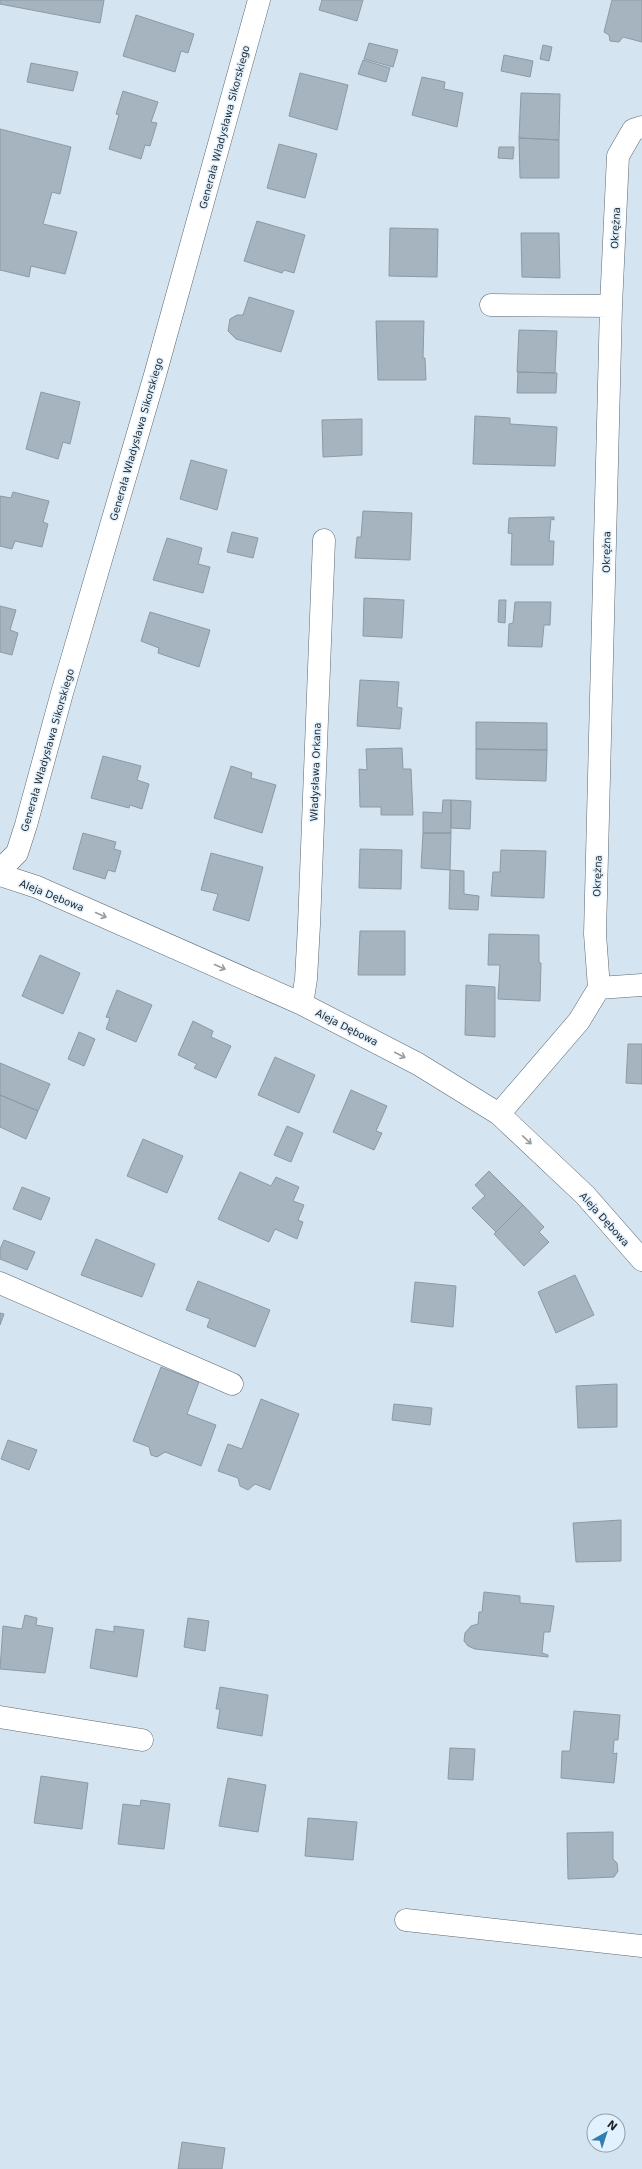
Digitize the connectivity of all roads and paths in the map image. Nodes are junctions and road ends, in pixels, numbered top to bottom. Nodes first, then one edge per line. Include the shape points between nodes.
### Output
1 (259, 0) edge
2 (642, 127) edge
3 (491, 305) dead end
4 (611, 306) junction
5 (324, 540) dead end
6 (0, 870) edge
7 (0, 875) edge
8 (642, 985) edge
9 (599, 988) junction
10 (302, 1004) junction
11 (499, 1114) junction
12 (642, 1260) edge
13 (0, 1283) edge
14 (232, 1384) dead end
15 (0, 1717) edge
16 (142, 1740) dead end
17 (406, 1920) dead end
18 (642, 1946) edge

1 - 6 street, Generała Władysława Sikorskiego via 26,825 17,853
2 - 4 street, Okrężna via 633,130 618,156
3 - 4 street
4 - 9 street, Okrężna via 595,934
5 - 10 street, Władysława Orkana via 309,925
7 -> 10 street, Aleja Dębowa via 36,887
8 - 9 street
9 - 11 street via 580,1021
10 -> 11 street, Aleja Dębowa via 418,1064
11 -> 12 street, Aleja Dębowa via 585,1195
13 - 14 street
15 - 16 street
17 - 18 street

